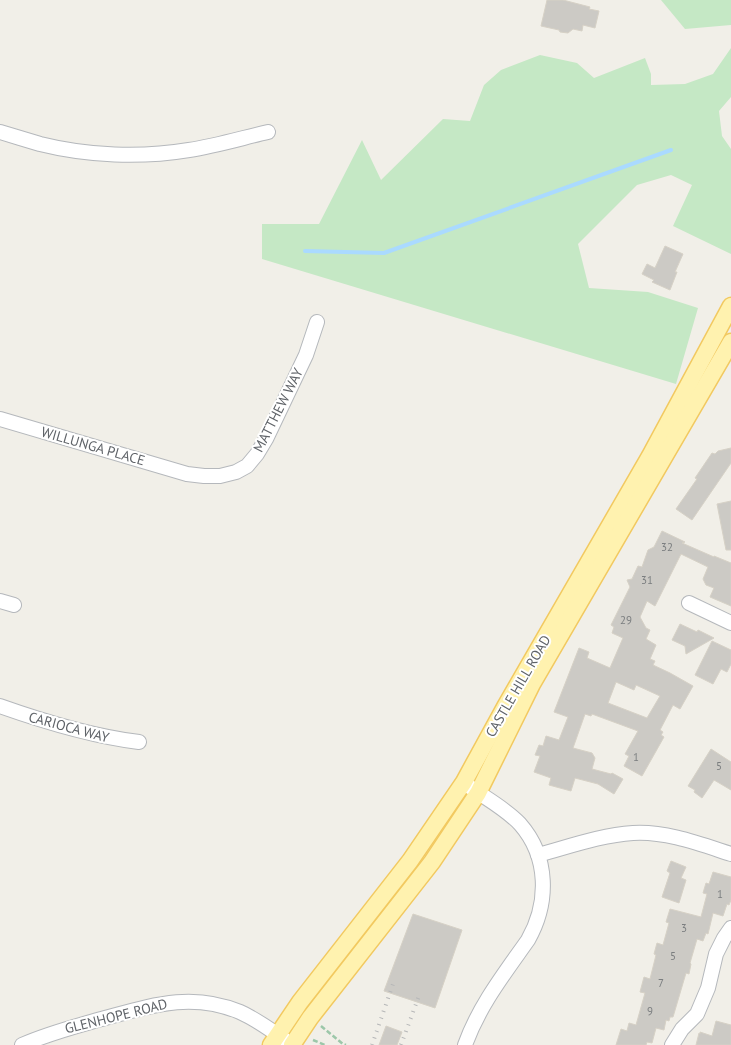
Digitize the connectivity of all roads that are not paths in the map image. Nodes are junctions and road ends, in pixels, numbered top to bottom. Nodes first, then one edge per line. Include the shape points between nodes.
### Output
1 (0, 132) edge
2 (268, 132) dead end
3 (731, 306) edge
4 (317, 322) dead end
5 (731, 342) edge
6 (0, 419) edge
7 (187, 474) joint
8 (0, 600) edge
9 (689, 603) dead end
10 (14, 605) dead end
11 (731, 623) edge
12 (0, 706) edge
13 (139, 742) dead end
14 (464, 782) junction
15 (478, 793) junction
16 (731, 854) edge
17 (538, 855) junction
18 (731, 928) edge
19 (274, 1040) edge
20 (22, 1045) edge
21 (292, 1045) edge
22 (465, 1045) edge
23 (672, 1045) edge

1 - 2 street via 78,151 116,154 189,150
3 - 14 main road, CASTLE HILL ROAD via 650,456
4 - 7 street, MATTHEW WAY via 303,362 257,454 236,472 220,476
5 - 15 main road, CASTLE HILL ROAD via 532,684
6 - 7 street, WILLUNGA PLACE
8 - 10 street
9 - 11 street
12 - 13 street, CARIOCA WAY via 68,728
14 - 15 street
14 - 19 main road, CASTLE HILL ROAD via 410,861
15 - 17 street via 520,824
15 - 21 main road, CASTLE HILL ROAD via 432,862
16 - 17 street via 678,838 633,833
17 - 22 street via 543,883 538,918 528,940 475,1020
18 - 23 street via 716,954 708,988 697,1014
19 - 20 street, GLENHOPE ROAD via 257,1022 240,1012 201,1002 178,1001 54,1032
19 - 21 street, GLENHOPE ROAD

